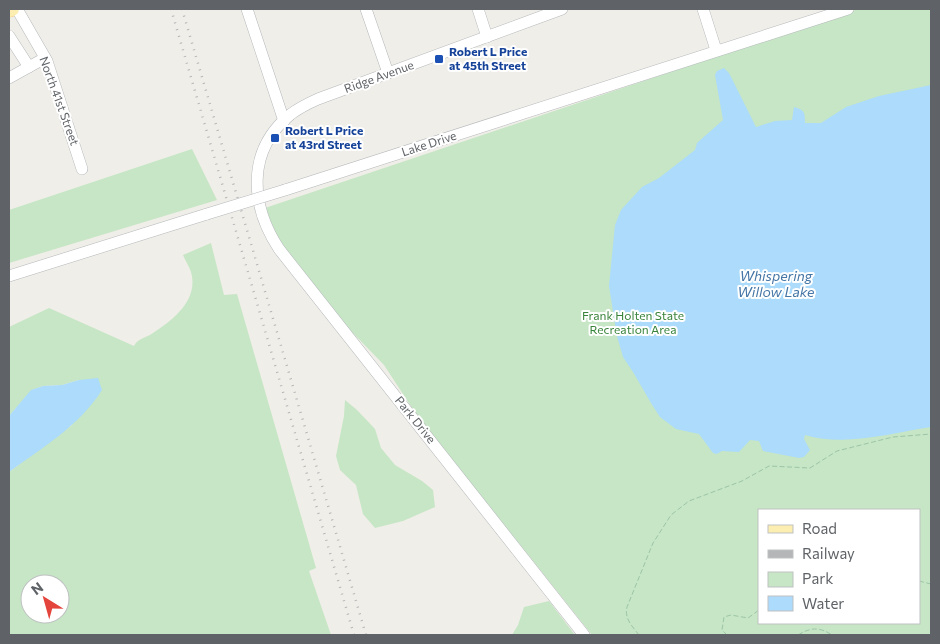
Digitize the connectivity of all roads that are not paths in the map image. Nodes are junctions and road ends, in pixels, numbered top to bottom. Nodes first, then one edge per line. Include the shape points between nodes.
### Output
1 (12, 9) edge
2 (17, 9) edge
3 (248, 9) edge
4 (366, 9) edge
5 (478, 9) edge
6 (562, 9) edge
7 (703, 9) edge
8 (848, 9) edge
9 (9, 10) edge
10 (9, 36) edge
11 (487, 37) junction
12 (716, 50) junction
13 (45, 58) junction
14 (29, 67) junction
15 (388, 73) junction
16 (9, 78) edge
17 (284, 121) junction
18 (82, 169) dead end
19 (258, 198) joint
20 (9, 276) edge
21 (584, 635) edge

1 - 9 main road
2 - 13 street, North 41st Street
3 - 17 street
4 - 15 street
5 - 11 street
6 - 11 street, Ridge Avenue
7 - 12 street
8 - 12 street, Lake Drive
10 - 14 street
11 - 15 street, Ridge Avenue
12 - 20 street, Lake Drive, bridge
13 - 14 street
13 - 18 street, North 41st Street
14 - 16 street
15 - 17 street, Ridge Avenue via 318,99 296,110
17 - 19 street, Ridge Avenue via 270,138 261,157 257,176
19 - 21 street, Park Drive via 264,223 279,249

